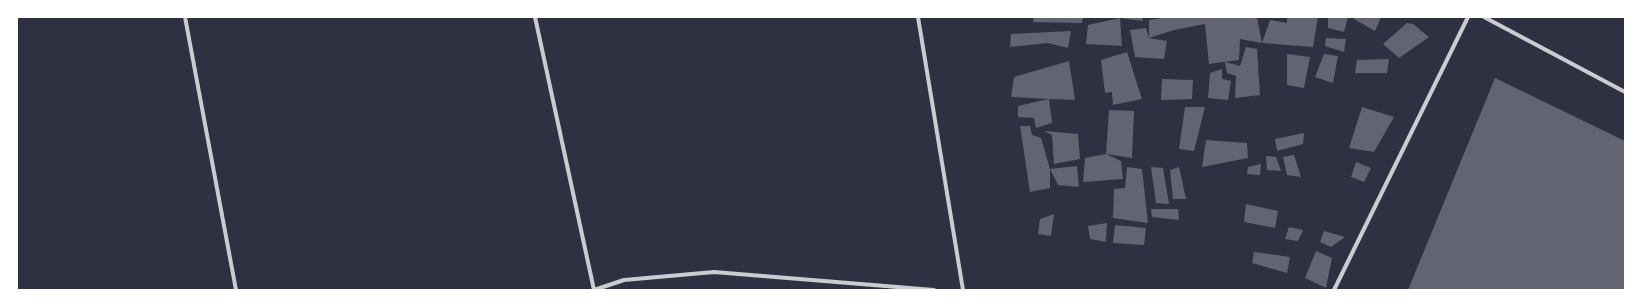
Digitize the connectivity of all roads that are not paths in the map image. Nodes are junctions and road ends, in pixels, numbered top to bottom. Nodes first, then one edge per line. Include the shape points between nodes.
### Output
1 (185, 17) edge
2 (535, 17) edge
3 (918, 17) edge
4 (1468, 17) edge
5 (1484, 17) edge
6 (1625, 92) edge
7 (236, 290) edge
8 (594, 290) edge
9 (934, 290) edge
10 (963, 290) edge
11 (1334, 290) edge

1 - 7 street
2 - 8 street
3 - 10 street
4 - 11 street
5 - 6 street
8 - 9 street via 624,280 714,272

